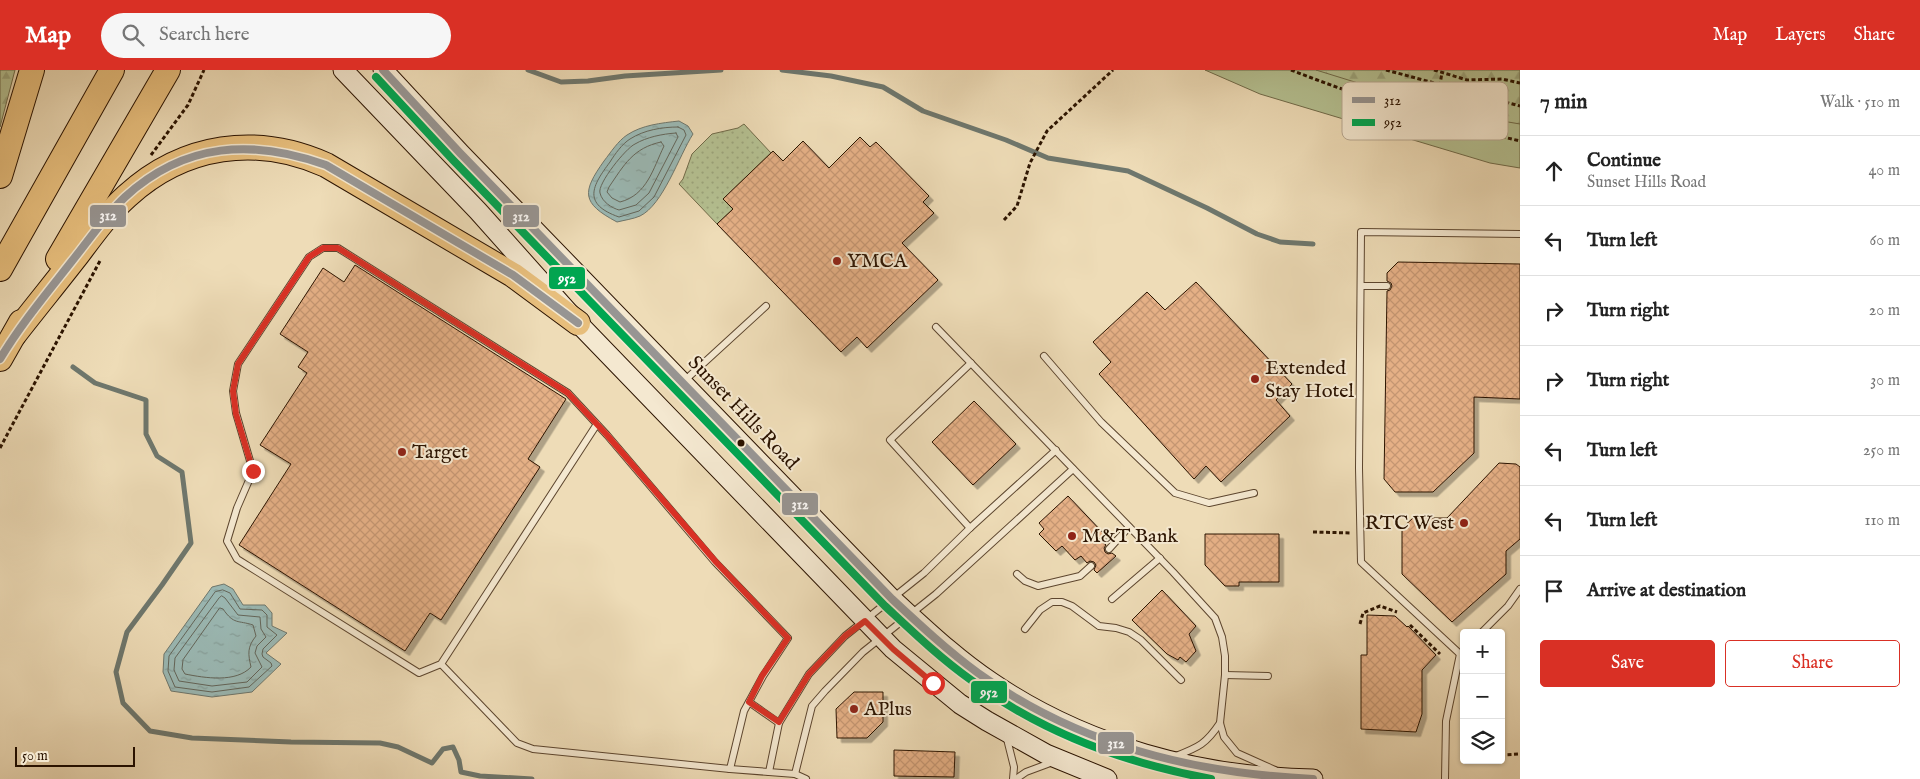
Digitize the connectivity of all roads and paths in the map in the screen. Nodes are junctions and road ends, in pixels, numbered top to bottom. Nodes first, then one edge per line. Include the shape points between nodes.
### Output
1 (32, 70) edge
2 (112, 70) edge
3 (168, 70) edge
4 (204, 70) edge
5 (343, 70) edge
6 (383, 70) edge
7 (1113, 70) edge
8 (1292, 70) edge
9 (1386, 70) edge
10 (1434, 70) edge
11 (1442, 72) junction
12 (1429, 82) edge
13 (1440, 82) edge
14 (1520, 82) edge
15 (1342, 90) edge
16 (148, 160) dead end
17 (0, 176) edge
18 (1004, 220) dead end
19 (1520, 234) edge
20 (103, 255) dead end
21 (0, 269) edge
22 (1361, 286) junction
23 (1387, 286) dead end
24 (766, 306) dead end
25 (578, 323) junction
26 (936, 327) dead end
27 (14, 335) junction
28 (1044, 356) dead end
29 (0, 359) edge
30 (971, 363) junction
31 (682, 383) junction
32 (597, 424) junction
33 (0, 448) edge
34 (1056, 450) junction
35 (1073, 469) junction
36 (1254, 493) dead end
37 (1130, 527) junction
38 (970, 528) junction
39 (1313, 532) dead end
40 (1360, 533) junction
41 (1109, 549) dead end
42 (1160, 558) junction
43 (1091, 566) dead end
44 (1017, 574) dead end
45 (1520, 590) edge
46 (892, 599) junction
47 (1112, 599) dead end
48 (909, 615) junction
49 (1402, 617) dead end
50 (865, 621) junction
51 (1409, 623) dead end
52 (1360, 624) dead end
53 (1025, 629) dead end
54 (1485, 629) edge
55 (881, 638) junction
56 (1460, 650) edge
57 (1440, 654) dead end
58 (1460, 661) edge
59 (441, 664) junction
60 (1225, 675) junction
61 (1268, 676) dead end
62 (1181, 680) dead end
63 (749, 702) junction
64 (779, 722) junction
65 (1220, 723) junction
66 (1005, 731) junction
67 (1520, 754) edge
68 (1505, 755) edge
69 (1060, 760) junction
70 (1167, 761) junction
71 (730, 769) junction
72 (769, 772) junction
73 (795, 774) junction
74 (806, 779) edge
75 (1015, 779) edge
76 (1108, 779) edge
77 (1295, 779) edge
78 (1313, 779) edge
79 (1445, 779) edge

1 - 17 highway
2 - 21 highway
3 - 27 highway
4 - 16 path via 188,105
5 - 25 main road via 478,211
6 - 31 main road, Sunset Hills Road
7 - 18 path via 1047,131 1030,163 1017,206
8 - 15 path
9 - 12 path
10 - 11 path
11 - 13 path
11 - 14 path via 1467,80
19 - 22 lane via 1361,232
20 - 33 path
22 - 23 lane
22 - 40 lane
24 - 31 lane
25 - 27 highway via 513,275 326,165 295,153 243,147 195,156 161,171 138,186 98,228
25 - 50 main road
26 - 30 lane
27 - 29 highway
28 - 36 lane via 1101,422 1175,493 1209,503
30 - 34 lane
30 - 38 lane via 890,440
31 - 46 main road, Sunset Hills Road
32 - 59 lane
32 - 59 lane via 568,393 338,248 323,248 309,257 238,364 233,391 236,414 253,471 227,541 237,559 420,673
32 - 63 lane via 716,562 788,638
34 - 35 lane
34 - 38 lane
35 - 37 lane
35 - 48 lane
37 - 41 lane
37 - 42 lane
38 - 46 lane
39 - 40 path
40 - 56 lane via 1361,562
42 - 47 lane
42 - 60 lane via 1215,618 1222,637
43 - 44 lane via 1080,576 1038,586
45 - 54 lane
46 - 48 main road, Sunset Hills Road
46 - 50 lane
48 - 55 lane
48 - 70 main road, Sunset Hills Road via 991,683 1034,709 1095,737
49 - 52 path via 1396,611 1380,606 1364,613
50 - 55 main road
50 - 64 lane via 845,636 809,674
51 - 57 path
53 - 62 lane via 1040,610 1052,602 1062,602 1099,626 1129,632
55 - 66 main road via 960,704
55 - 73 lane via 812,706
58 - 79 lane via 1446,721
59 - 71 lane via 517,743 533,750
60 - 61 lane
60 - 65 lane
63 - 64 lane
63 - 71 lane
64 - 72 lane
65 - 70 lane via 1203,744
65 - 77 lane via 1227,741 1237,753
66 - 69 main road
66 - 75 lane
67 - 68 path
69 - 75 lane
69 - 76 main road
70 - 77 main road, Sunset Hills Road via 1233,773
71 - 72 lane
72 - 73 lane
73 - 74 lane
77 - 78 main road, Sunset Hills Road

